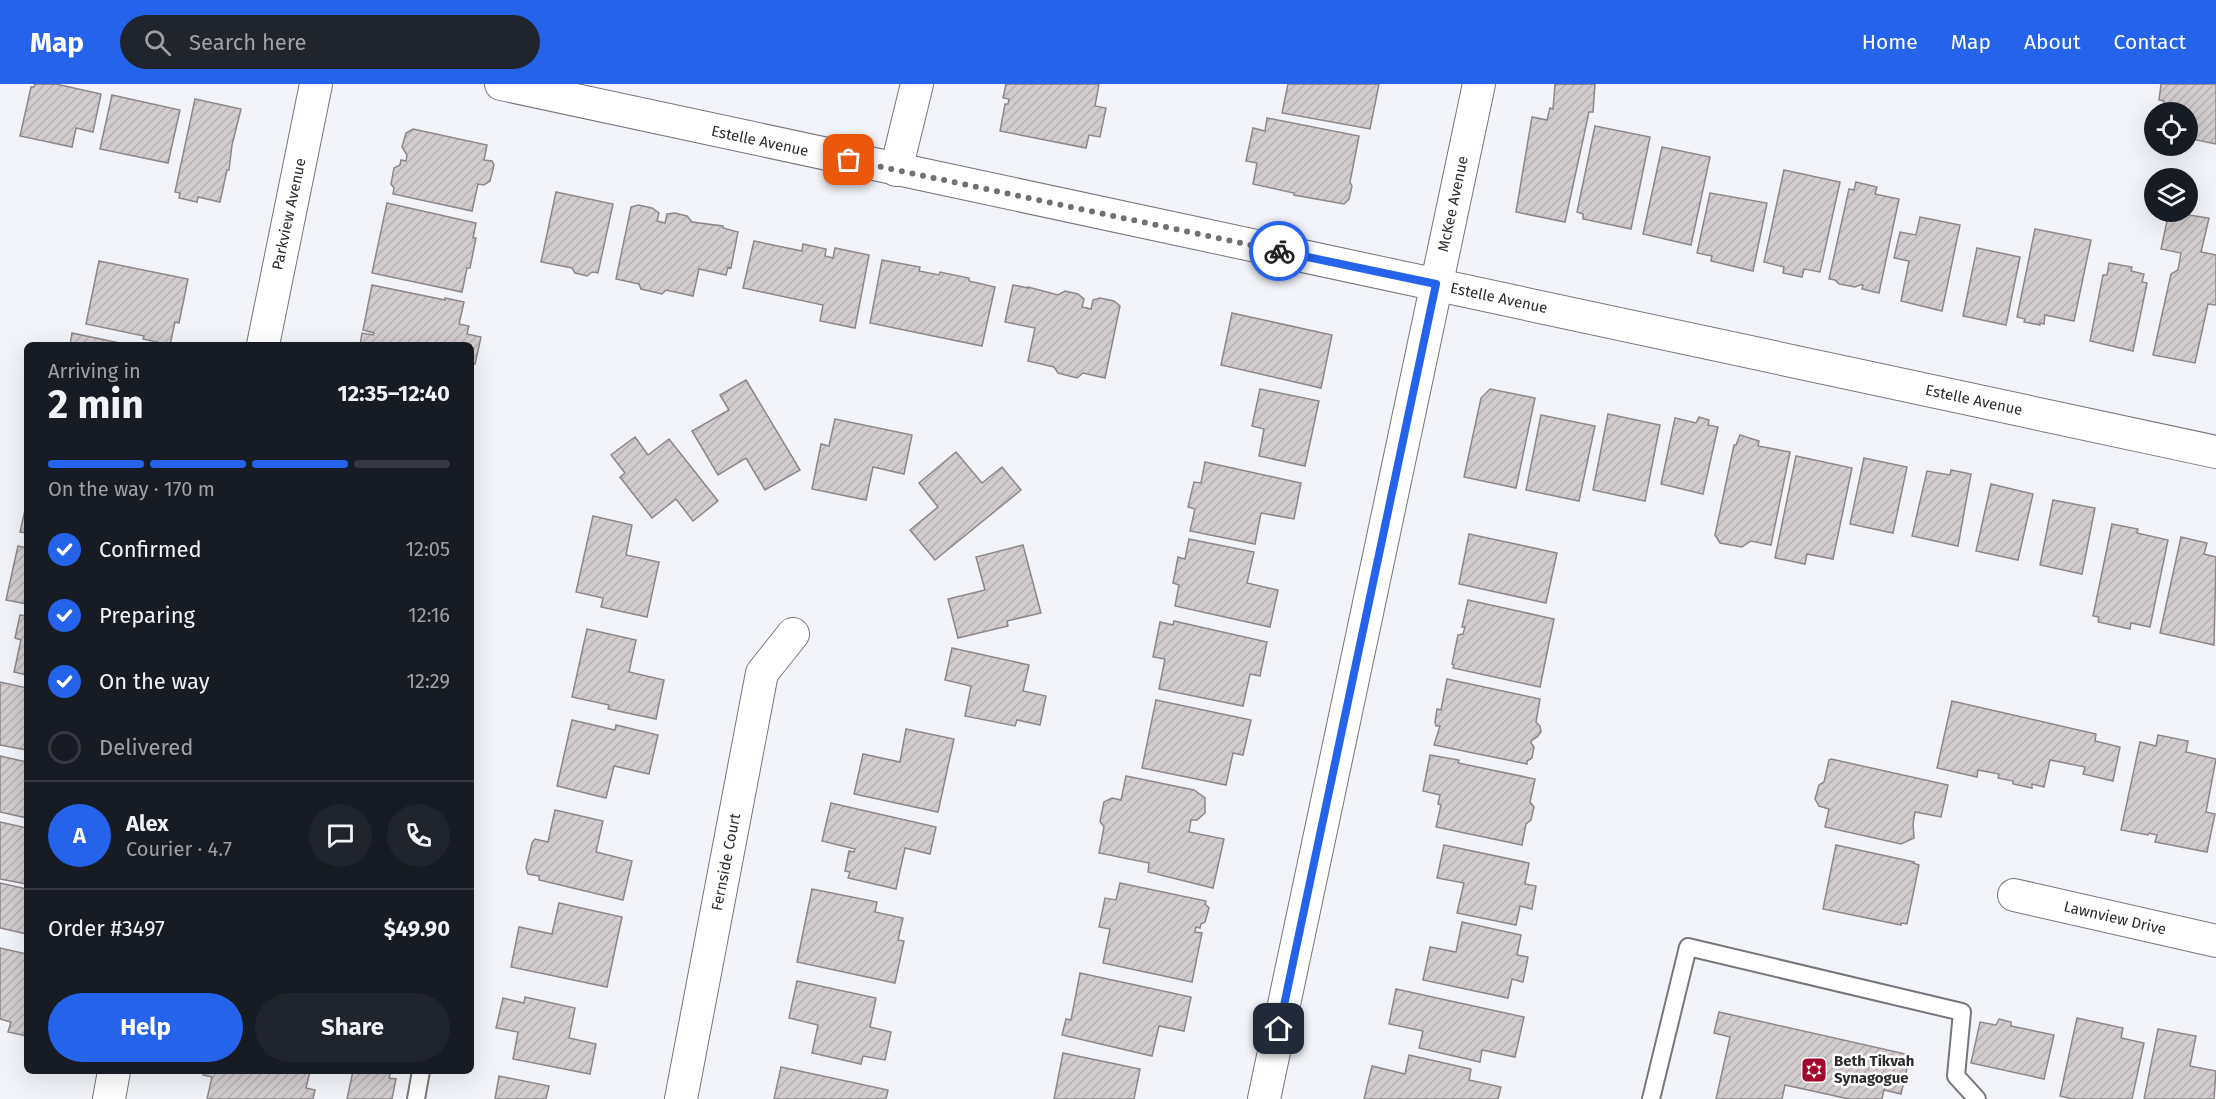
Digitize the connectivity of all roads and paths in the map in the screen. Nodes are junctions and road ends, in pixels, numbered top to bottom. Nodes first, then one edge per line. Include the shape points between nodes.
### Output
1 (316, 84) edge
2 (501, 84) edge
3 (917, 84) edge
4 (1479, 84) edge
5 (896, 170) junction
6 (1436, 284) junction
7 (263, 342) edge
8 (2216, 452) edge
9 (793, 634) dead end
10 (2014, 896) dead end
11 (2216, 941) edge
12 (113, 1074) edge
13 (421, 1074) edge
14 (109, 1099) edge
15 (416, 1099) edge
16 (681, 1099) edge
17 (1264, 1099) edge
18 (1651, 1099) edge
19 (1977, 1099) edge

1 - 7 street, Parkview Avenue
2 - 5 street, Estelle Avenue
3 - 5 street
4 - 6 street, McKee Avenue
5 - 6 street, Estelle Avenue
6 - 8 street, Estelle Avenue
6 - 17 street, McKee Avenue
9 - 16 street, Fernside Court via 762,673
10 - 11 street, Lawnview Drive
12 - 14 street
13 - 15 lane
18 - 19 lane via 1688,947 1962,1012 1956,1076

